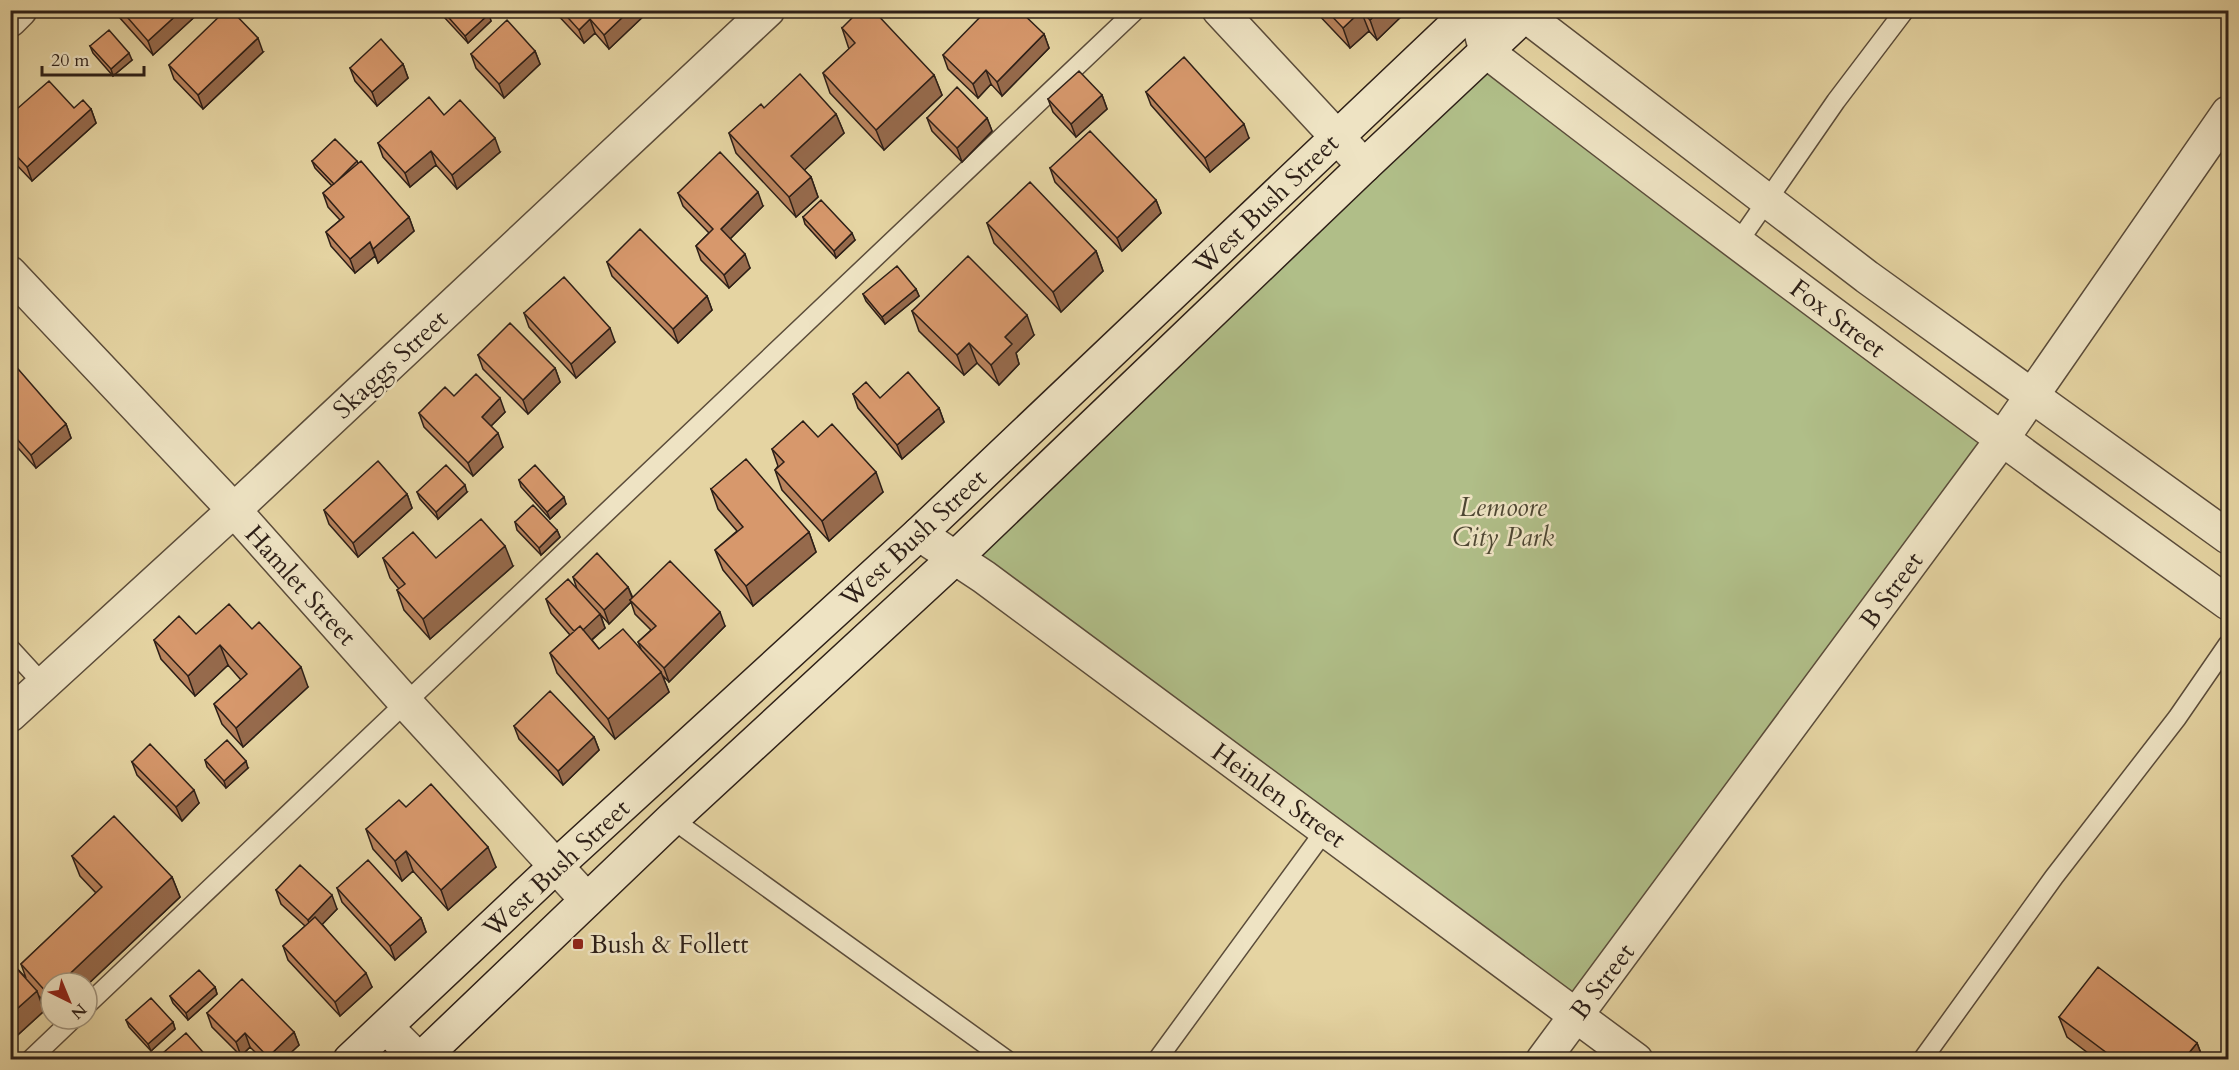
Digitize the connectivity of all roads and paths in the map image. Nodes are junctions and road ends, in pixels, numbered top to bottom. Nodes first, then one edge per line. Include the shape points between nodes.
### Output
1 (20, 10) edge
2 (768, 10) edge
3 (1136, 10) edge
4 (1219, 10) edge
5 (1473, 10) edge
6 (1492, 10) edge
7 (1905, 10) edge
8 (1527, 13) edge
9 (10, 20) edge
10 (1486, 51) junction
11 (2229, 113) edge
12 (1337, 136) junction
13 (1364, 166) junction
14 (1767, 201) junction
15 (1737, 244) junction
16 (10, 273) edge
17 (2033, 396) junction
18 (2002, 440) junction
19 (234, 510) junction
20 (919, 534) junction
21 (2229, 537) edge
22 (956, 557) junction
23 (2229, 603) edge
24 (2229, 644) edge
25 (10, 648) edge
26 (44, 684) junction
27 (406, 703) junction
28 (10, 715) edge
29 (672, 819) junction
30 (1326, 829) junction
31 (555, 867) junction
32 (587, 900) junction
33 (99, 994) edge
34 (1577, 1015) junction
35 (386, 1027) junction
36 (60, 1031) edge
37 (30, 1059) edge
38 (350, 1059) edge
39 (420, 1059) edge
40 (1007, 1059) edge
41 (1157, 1059) edge
42 (1544, 1059) edge
43 (1636, 1059) edge
44 (1922, 1059) edge

1 - 9 street
2 - 19 street, Skaggs Street
3 - 27 lane
4 - 12 street
5 - 10 street
5 - 12 street, West Bush Street
6 - 8 street, Fox Street
7 - 14 lane
8 - 10 street, West Bush Street
8 - 14 street, Fox Street
10 - 13 street, West Bush Street
10 - 15 street, Fox Street
11 - 17 street, B Street
12 - 13 street
12 - 20 street, West Bush Street
13 - 22 street, West Bush Street
14 - 15 lane
14 - 17 street, Fox Street
15 - 18 street, Fox Street
16 - 19 street, Hamlet Street
17 - 18 street, B Street
17 - 21 street, Fox Street
18 - 23 street, Fox Street
18 - 34 street, B Street
19 - 26 street, Skaggs Street
19 - 27 street, Hamlet Street
20 - 22 street, Heinlen Street
20 - 31 street, West Bush Street
22 - 29 street, West Bush Street
22 - 30 street, Heinlen Street
24 - 44 lane
25 - 26 lane
26 - 28 street, Skaggs Street
27 - 31 street, Hamlet Street
27 - 33 lane
29 - 32 street, West Bush Street
29 - 40 lane
30 - 34 street, Heinlen Street
30 - 41 lane
31 - 32 street, Hamlet Street
31 - 35 street, West Bush Street
32 - 39 street, West Bush Street
34 - 42 street, B Street
34 - 43 street, Heinlen Street
35 - 38 street, West Bush Street
35 - 39 street
36 - 37 lane

